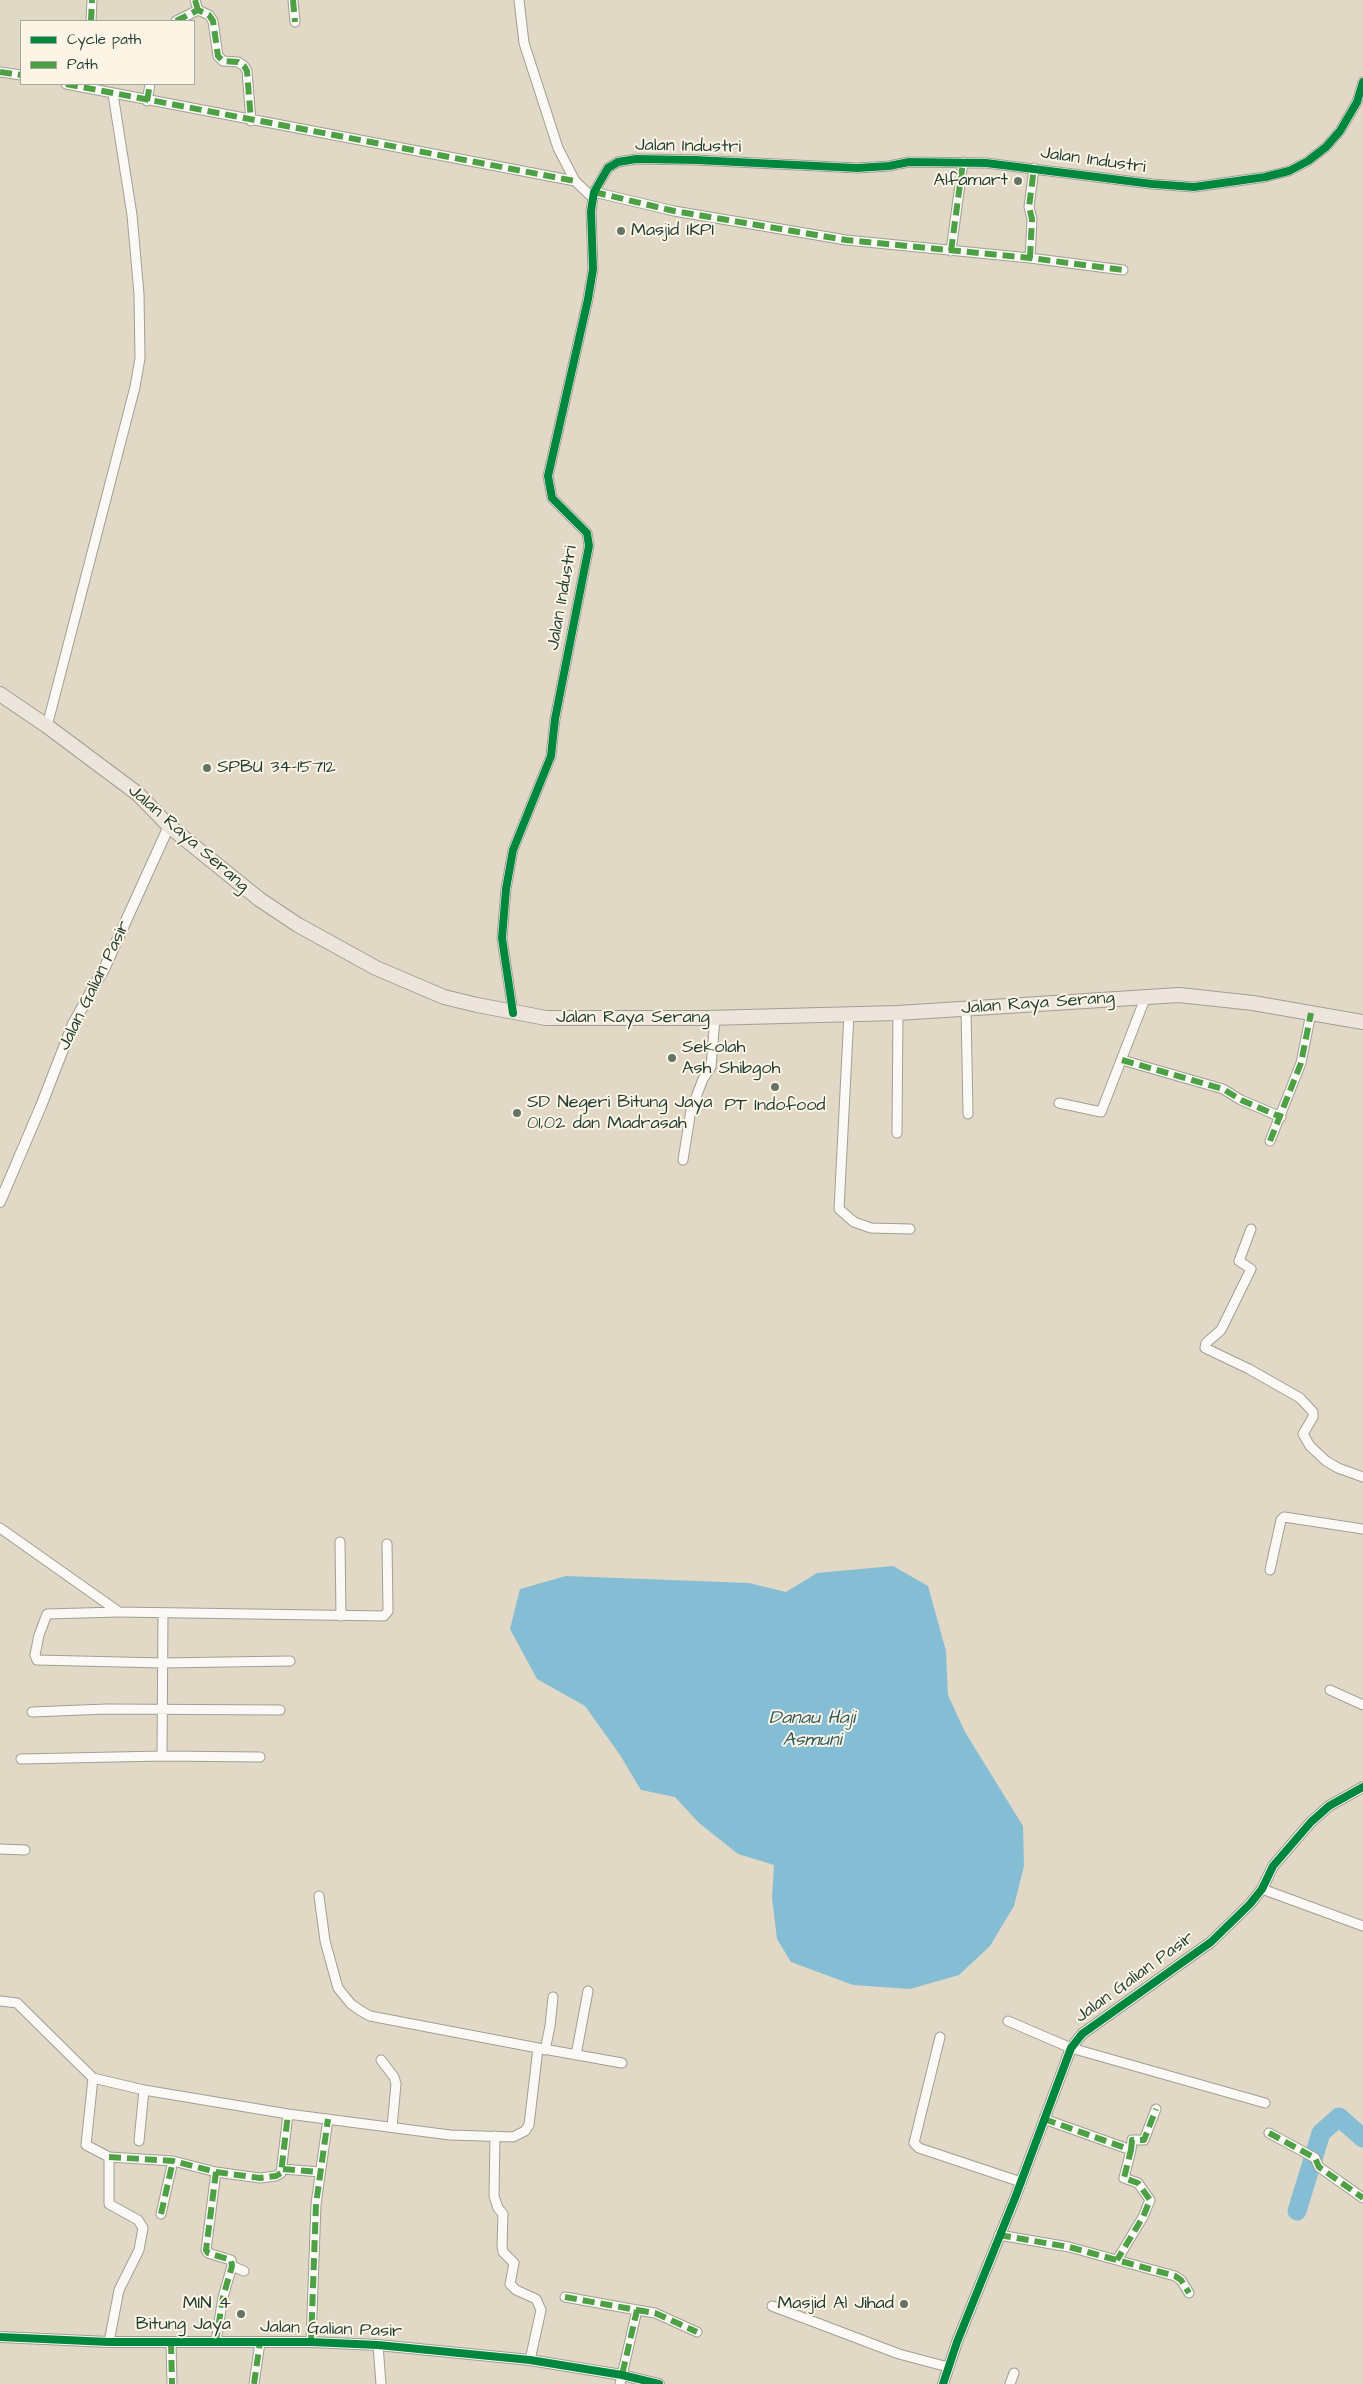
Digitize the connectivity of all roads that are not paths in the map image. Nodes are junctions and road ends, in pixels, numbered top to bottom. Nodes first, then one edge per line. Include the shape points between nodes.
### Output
1 (92, 0) edge
2 (195, 0) edge
3 (293, 0) edge
4 (520, 0) edge
5 (198, 10) junction
6 (91, 20) edge
7 (178, 20) edge
8 (295, 22) dead end
9 (0, 72) edge
10 (20, 75) edge
11 (1363, 82) edge
12 (150, 85) edge
13 (88, 86) edge
14 (113, 94) junction
15 (147, 100) junction
16 (251, 120) junction
17 (963, 162) junction
18 (1034, 168) junction
19 (575, 181) junction
20 (593, 195) junction
21 (951, 251) junction
22 (1030, 258) junction
23 (1123, 270) dead end
24 (0, 694) edge
25 (47, 726) junction
26 (169, 826) junction
27 (1146, 996) junction
28 (966, 1009) junction
29 (513, 1013) junction
30 (898, 1013) junction
31 (1311, 1013) junction
32 (849, 1014) junction
33 (715, 1018) junction
34 (1363, 1022) edge
35 (1122, 1060) junction
36 (1059, 1103) dead end
37 (968, 1114) dead end
38 (1281, 1117) junction
39 (897, 1133) dead end
40 (1270, 1141) dead end
41 (683, 1160) dead end
42 (0, 1202) edge
43 (910, 1229) dead end
44 (1251, 1229) dead end
45 (1363, 1477) edge
46 (0, 1528) edge
47 (1363, 1529) edge
48 (340, 1542) dead end
49 (387, 1544) dead end
50 (1270, 1570) dead end
51 (119, 1612) junction
52 (163, 1613) junction
53 (340, 1616) junction
54 (290, 1662) dead end
55 (162, 1663) junction
56 (1330, 1690) dead end
57 (1363, 1705) edge
58 (280, 1710) dead end
59 (161, 1711) junction
60 (32, 1712) dead end
61 (162, 1756) junction
62 (260, 1757) dead end
63 (21, 1759) dead end
64 (1363, 1787) edge
65 (0, 1849) edge
66 (25, 1850) dead end
67 (1262, 1889) junction
68 (319, 1896) dead end
69 (1363, 1926) edge
70 (588, 1991) dead end
71 (552, 1997) dead end
72 (0, 2001) edge
73 (1008, 2021) dead end
74 (940, 2036) dead end
75 (1072, 2048) junction
76 (542, 2049) junction
77 (576, 2055) junction
78 (380, 2060) dead end
79 (622, 2063) dead end
80 (93, 2078) junction
81 (144, 2090) junction
82 (1265, 2103) dead end
83 (1156, 2109) dead end
84 (288, 2114) junction
85 (328, 2119) junction
86 (1044, 2119) junction
87 (392, 2127) junction
88 (1269, 2133) dead end
89 (495, 2136) junction
90 (139, 2141) dead end
91 (1131, 2150) junction
92 (109, 2157) junction
93 (173, 2161) junction
94 (283, 2169) junction
95 (216, 2172) junction
96 (320, 2172) junction
97 (1021, 2182) junction
98 (1363, 2198) edge
99 (161, 2214) dead end
100 (999, 2235) junction
101 (1117, 2260) junction
102 (232, 2266) junction
103 (244, 2271) dead end
104 (1189, 2293) dead end
105 (565, 2297) dead end
106 (772, 2306) dead end
107 (637, 2310) junction
108 (697, 2332) dead end
109 (0, 2337) edge
110 (216, 2341) junction
111 (110, 2342) junction
112 (171, 2342) junction
113 (260, 2342) junction
114 (311, 2342) junction
115 (378, 2345) junction
116 (530, 2360) junction
117 (948, 2367) junction
118 (1014, 2373) dead end
119 (621, 2379) edge
120 (172, 2384) edge
121 (254, 2384) edge
122 (381, 2384) edge
123 (659, 2384) edge
124 (943, 2384) edge
125 (1010, 2384) edge

1 - 6 street
2 - 5 street
3 - 8 street
4 - 19 street via 524,43 558,148
5 - 7 street
5 - 16 street via 209,15 213,22 220,59 238,62 247,71
9 - 10 street
11 - 18 street, Jalan Industri via 1357,102 1340,130 1319,153 1289,171 1194,186 1142,183
12 - 15 street
13 - 14 street
14 - 15 street
14 - 25 street via 132,215 140,294 140,358
15 - 16 street
16 - 19 street
17 - 18 street, Jalan Industri
17 - 20 street, Jalan Industri via 909,162 857,168 636,159 618,162 608,168 600,177
17 - 21 street
18 - 22 street via 1028,207 1032,219
19 - 20 street
20 - 21 street via 816,236
20 - 29 street, Jalan Industri via 593,268 548,476 552,498 587,534 589,546 555,719 551,756 513,850 506,889 502,938
21 - 22 street
22 - 23 street
24 - 25 highway, Jalan Raya Serang
25 - 26 highway, Jalan Raya Serang via 138,794
26 - 29 highway, Jalan Raya Serang via 259,899 376,968 444,997
26 - 42 street, Jalan Galian Pasir via 105,967 76,1018
27 - 28 highway, Jalan Raya Serang
27 - 31 highway, Jalan Raya Serang via 1178,995
27 - 35 street
28 - 30 highway, Jalan Raya Serang
28 - 37 street
29 - 33 highway, Jalan Raya Serang via 575,1019
30 - 32 highway, Jalan Raya Serang
30 - 39 street
31 - 34 highway, Jalan Raya Serang
31 - 38 street via 1301,1063
32 - 33 highway, Jalan Raya Serang
32 - 43 street via 839,1210 854,1222 871,1228
33 - 41 street via 711,1067 691,1110
35 - 36 street via 1101,1112
35 - 38 street via 1223,1089
38 - 40 street
44 - 45 street via 1239,1261 1251,1269 1221,1330 1206,1343 1205,1348 1300,1398 1313,1412 1314,1417 1303,1434 1310,1446 1332,1465
46 - 51 street
47 - 50 street via 1284,1517
48 - 53 street
49 - 53 street via 387,1614
51 - 52 street
51 - 55 street via 47,1614 39,1636 37,1660
52 - 53 street
52 - 55 street
54 - 55 street
55 - 59 street
56 - 57 street
58 - 59 street
59 - 60 street
59 - 61 street
61 - 62 street
61 - 63 street
64 - 67 street, Jalan Galian Pasir via 1329,1806 1311,1822 1273,1866
65 - 66 street
67 - 69 street
67 - 75 street, Jalan Galian Pasir via 1211,1942 1082,2034
68 - 76 street via 325,1941 338,1988 361,2011 370,2016
70 - 77 street
71 - 76 street
72 - 80 street via 17,2003
73 - 75 street
74 - 97 street via 914,2143 919,2148
75 - 82 street
75 - 86 street, Jalan Galian Pasir
76 - 77 street
76 - 89 street via 529,2125 513,2137
77 - 79 street
78 - 87 street via 396,2084
80 - 81 street
80 - 92 street via 86,2145
81 - 84 street
81 - 90 street
83 - 91 street via 1144,2140 1132,2140
84 - 85 street
84 - 94 street
85 - 87 street
85 - 96 street
86 - 91 street
86 - 97 street, Jalan Galian Pasir
87 - 89 street via 450,2135
88 - 98 street via 1313,2157 1319,2167
89 - 116 street via 494,2196 503,2214 503,2252 514,2262 510,2284 536,2299 541,2310
91 - 101 street via 1124,2178 1138,2183 1150,2200
92 - 93 street
92 - 111 street via 109,2204 138,2220 144,2228 139,2250 119,2290
93 - 95 street
93 - 99 street
94 - 95 street via 276,2176 260,2178
94 - 96 street
95 - 102 street via 206,2250 230,2260
96 - 114 street
97 - 100 street, Jalan Galian Pasir
100 - 101 street via 1068,2247
100 - 117 street, Jalan Galian Pasir
101 - 104 street via 1175,2276
102 - 103 street
102 - 110 street
105 - 107 street
106 - 117 street via 899,2354
107 - 108 street via 655,2313
107 - 119 street
109 - 111 street, Jalan Galian Pasir
110 - 112 street, Jalan Galian Pasir
110 - 113 street, Jalan Galian Pasir
111 - 112 street, Jalan Galian Pasir
112 - 120 street
113 - 114 street, Jalan Galian Pasir
113 - 121 street
114 - 115 street, Jalan Galian Pasir
115 - 116 street, Jalan Galian Pasir
115 - 122 street
116 - 119 street, Jalan Galian Pasir
117 - 124 street, Jalan Galian Pasir
118 - 125 street
119 - 123 street, Jalan Galian Pasir

